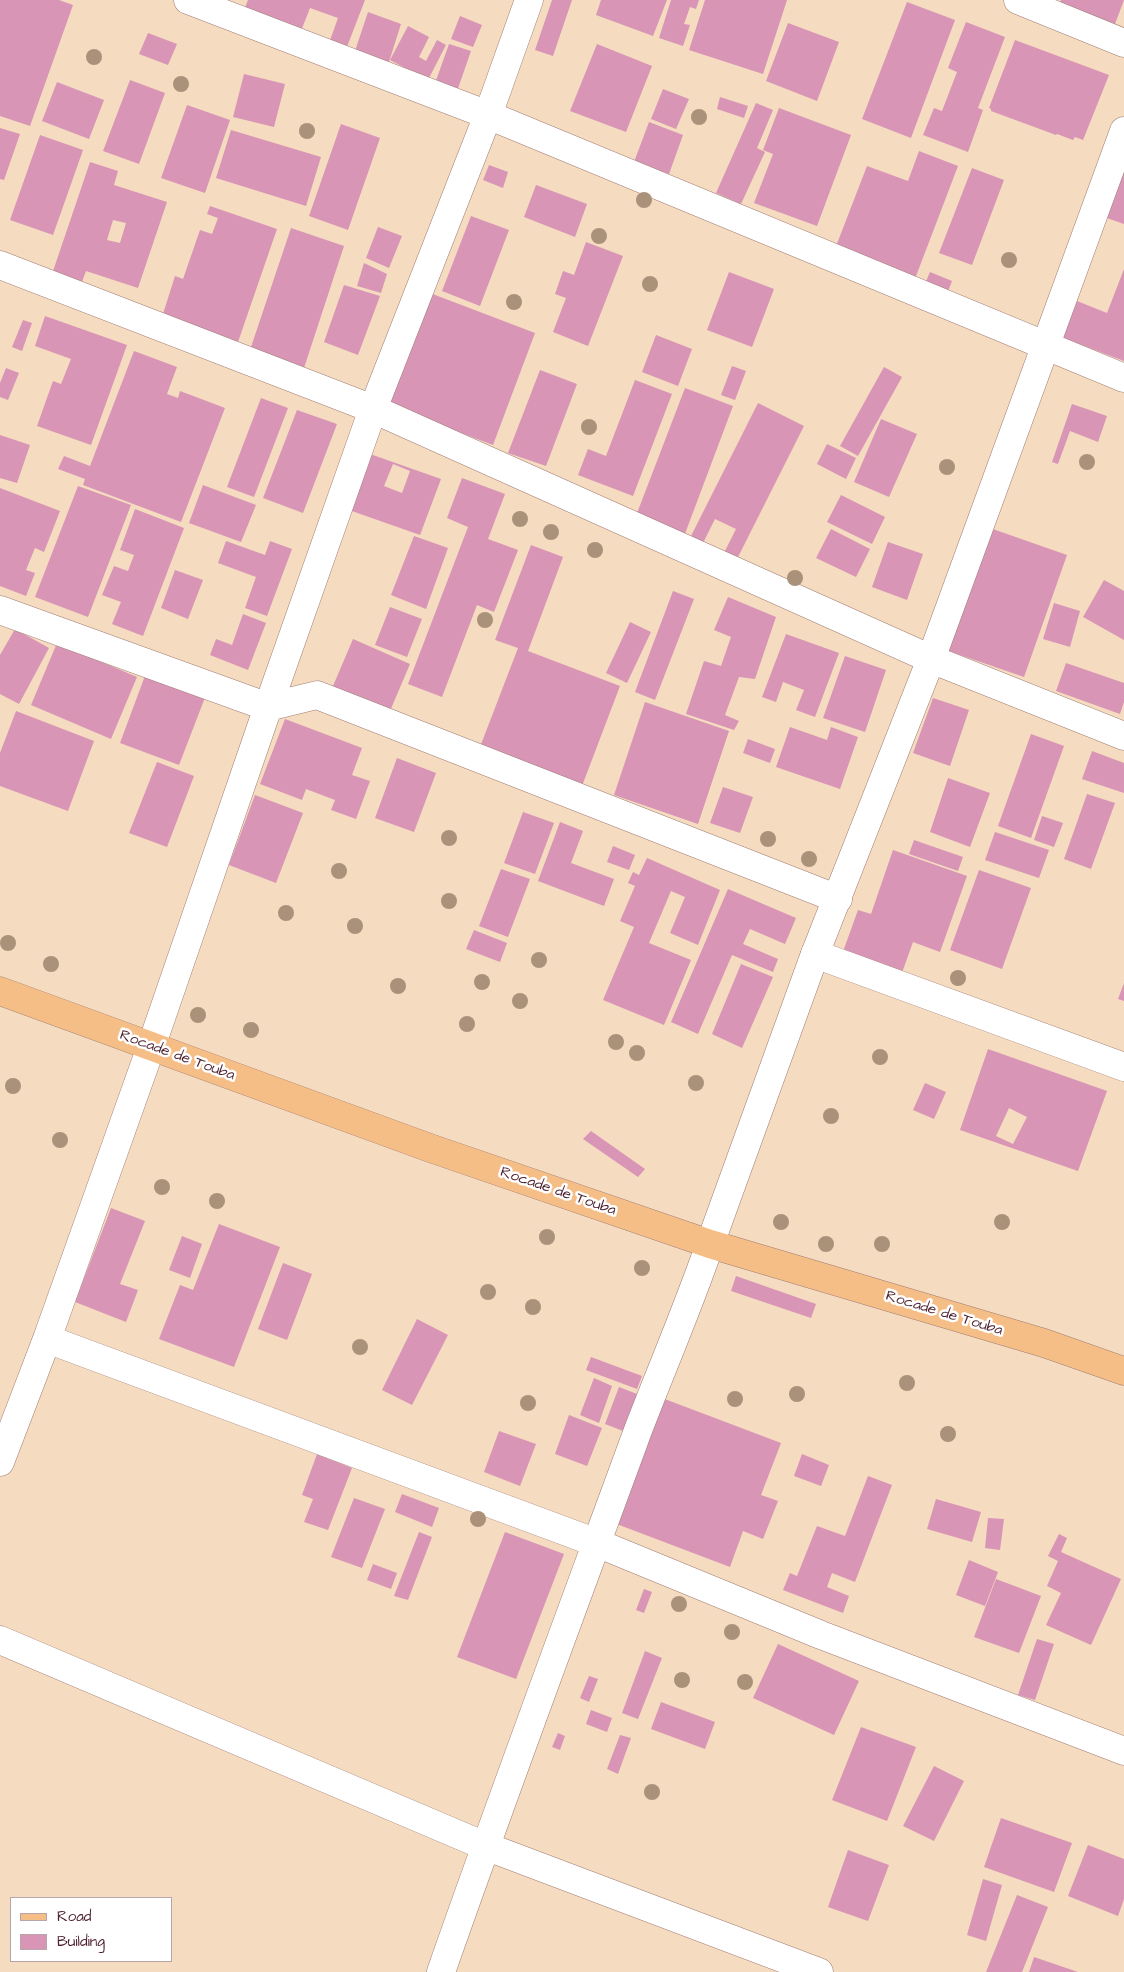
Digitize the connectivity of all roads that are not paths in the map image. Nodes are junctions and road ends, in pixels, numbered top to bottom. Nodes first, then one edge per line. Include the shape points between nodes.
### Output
1 (188, 0) edge
2 (529, 0) edge
3 (1018, 0) edge
4 (1124, 43) edge
5 (488, 115) junction
6 (1124, 131) edge
7 (0, 265) edge
8 (1046, 346) junction
9 (1124, 378) edge
10 (373, 409) junction
11 (0, 610) edge
12 (931, 659) junction
13 (268, 707) junction
14 (1124, 736) edge
15 (838, 899) junction
16 (815, 954) junction
17 (0, 991) edge
18 (151, 1047) junction
19 (1124, 1067) edge
20 (710, 1244) junction
21 (47, 1339) junction
22 (1124, 1371) edge
23 (0, 1462) edge
24 (597, 1543) junction
25 (0, 1640) edge
26 (1124, 1751) edge
27 (485, 1846) junction
28 (441, 1972) edge
29 (819, 1972) edge

1 - 5 street
2 - 5 street
3 - 4 street
5 - 8 street
5 - 10 street
6 - 8 street
7 - 10 street
8 - 9 street
8 - 12 street
10 - 12 street
10 - 13 street
11 - 13 street
12 - 14 street
12 - 15 street
13 - 15 street via 317,694
13 - 18 street
15 - 16 street
16 - 19 street
16 - 20 street
17 - 18 main road, Rocade de Touba
18 - 20 main road, Rocade de Touba via 430,1148
18 - 21 street
20 - 22 main road, Rocade de Touba via 1044,1343
20 - 24 street
21 - 23 street
21 - 24 street
24 - 26 street via 821,1635
24 - 27 street
25 - 27 street
27 - 28 street
27 - 29 street

